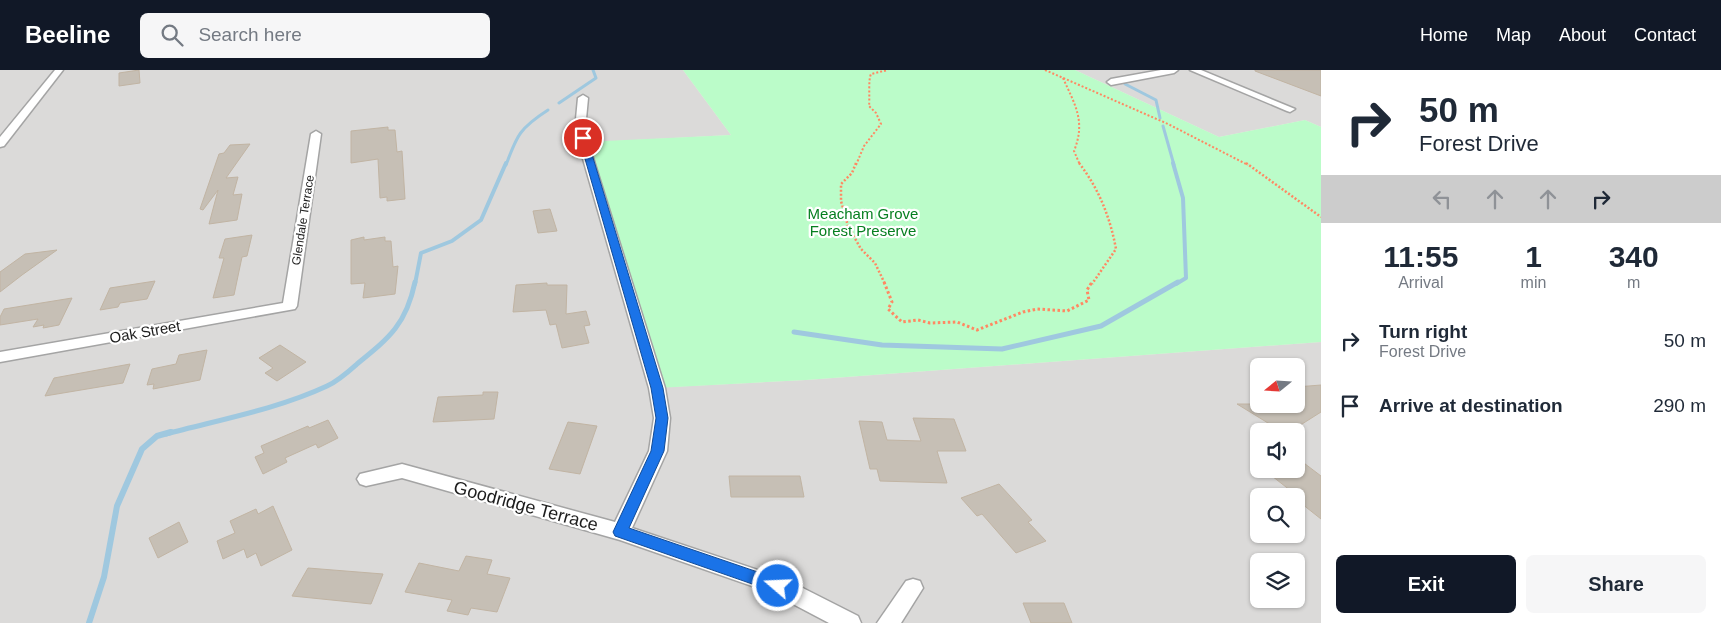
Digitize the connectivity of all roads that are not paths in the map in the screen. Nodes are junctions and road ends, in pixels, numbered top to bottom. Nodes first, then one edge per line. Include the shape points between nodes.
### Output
1 (59, 70) edge
2 (1174, 70) edge
3 (1194, 70) edge
4 (1111, 82) dead end
5 (582, 98) dead end
6 (1290, 109) dead end
7 (316, 134) dead end
8 (0, 144) edge
9 (290, 306) joint
10 (0, 358) edge
11 (366, 479) dead end
12 (620, 532) junction
13 (913, 588) dead end
14 (850, 623) edge
15 (888, 623) edge

1 - 8 street
2 - 4 street
3 - 6 street
5 - 12 street via 584,145 657,388 662,418 658,451
7 - 9 street, Glendale Terrace
9 - 10 street, Oak Street
11 - 12 street, Goodridge Terrace via 402,471
12 - 14 street, Goodridge Terrace via 778,586
13 - 15 street

